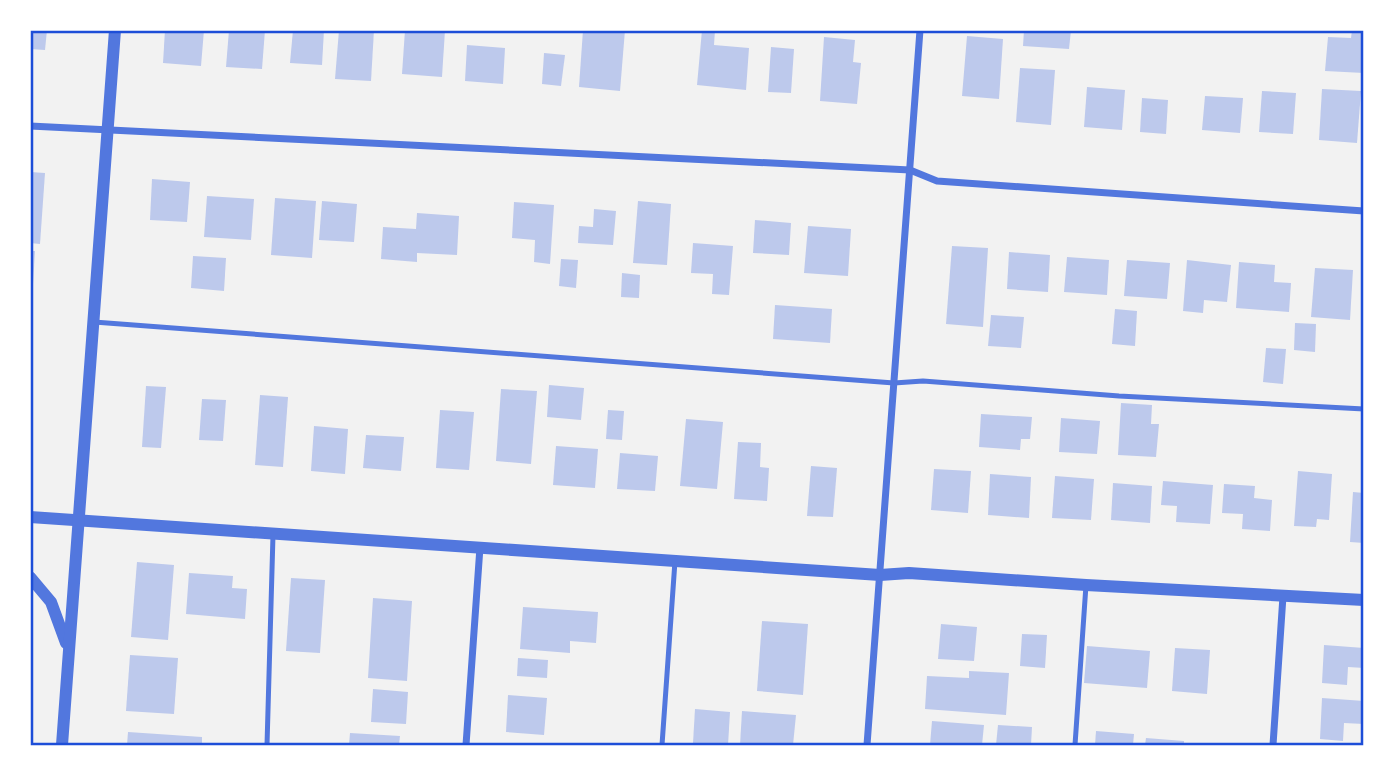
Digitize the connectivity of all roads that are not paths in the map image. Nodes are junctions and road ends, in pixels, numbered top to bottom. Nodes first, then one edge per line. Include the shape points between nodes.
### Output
1 (115, 30) edge
2 (920, 30) edge
3 (30, 126) edge
4 (108, 131) junction
5 (910, 170) junction
6 (1364, 211) edge
7 (94, 322) junction
8 (894, 383) junction
9 (1364, 409) edge
10 (30, 517) edge
11 (79, 520) junction
12 (273, 533) junction
13 (480, 548) junction
14 (675, 561) junction
15 (880, 575) junction
16 (30, 577) edge
17 (1086, 586) junction
18 (1283, 596) junction
19 (1364, 600) edge
20 (69, 649) junction
21 (62, 745) edge
22 (267, 745) edge
23 (466, 745) edge
24 (662, 745) edge
25 (867, 745) edge
26 (1075, 745) edge
27 (1273, 745) edge

1 - 4 street
2 - 5 street
3 - 4 street
4 - 5 street
4 - 7 street
5 - 6 street via 937,181
5 - 8 street
7 - 8 lane
7 - 11 street
8 - 9 lane via 923,381
8 - 15 street
10 - 11 street
11 - 12 street
11 - 20 street
12 - 13 street
12 - 22 lane
13 - 14 street
13 - 23 street
14 - 15 street
14 - 24 lane
15 - 17 street via 909,573
15 - 25 street
16 - 20 street via 51,602
17 - 18 street
17 - 26 lane
18 - 19 street
18 - 27 street
20 - 21 street

